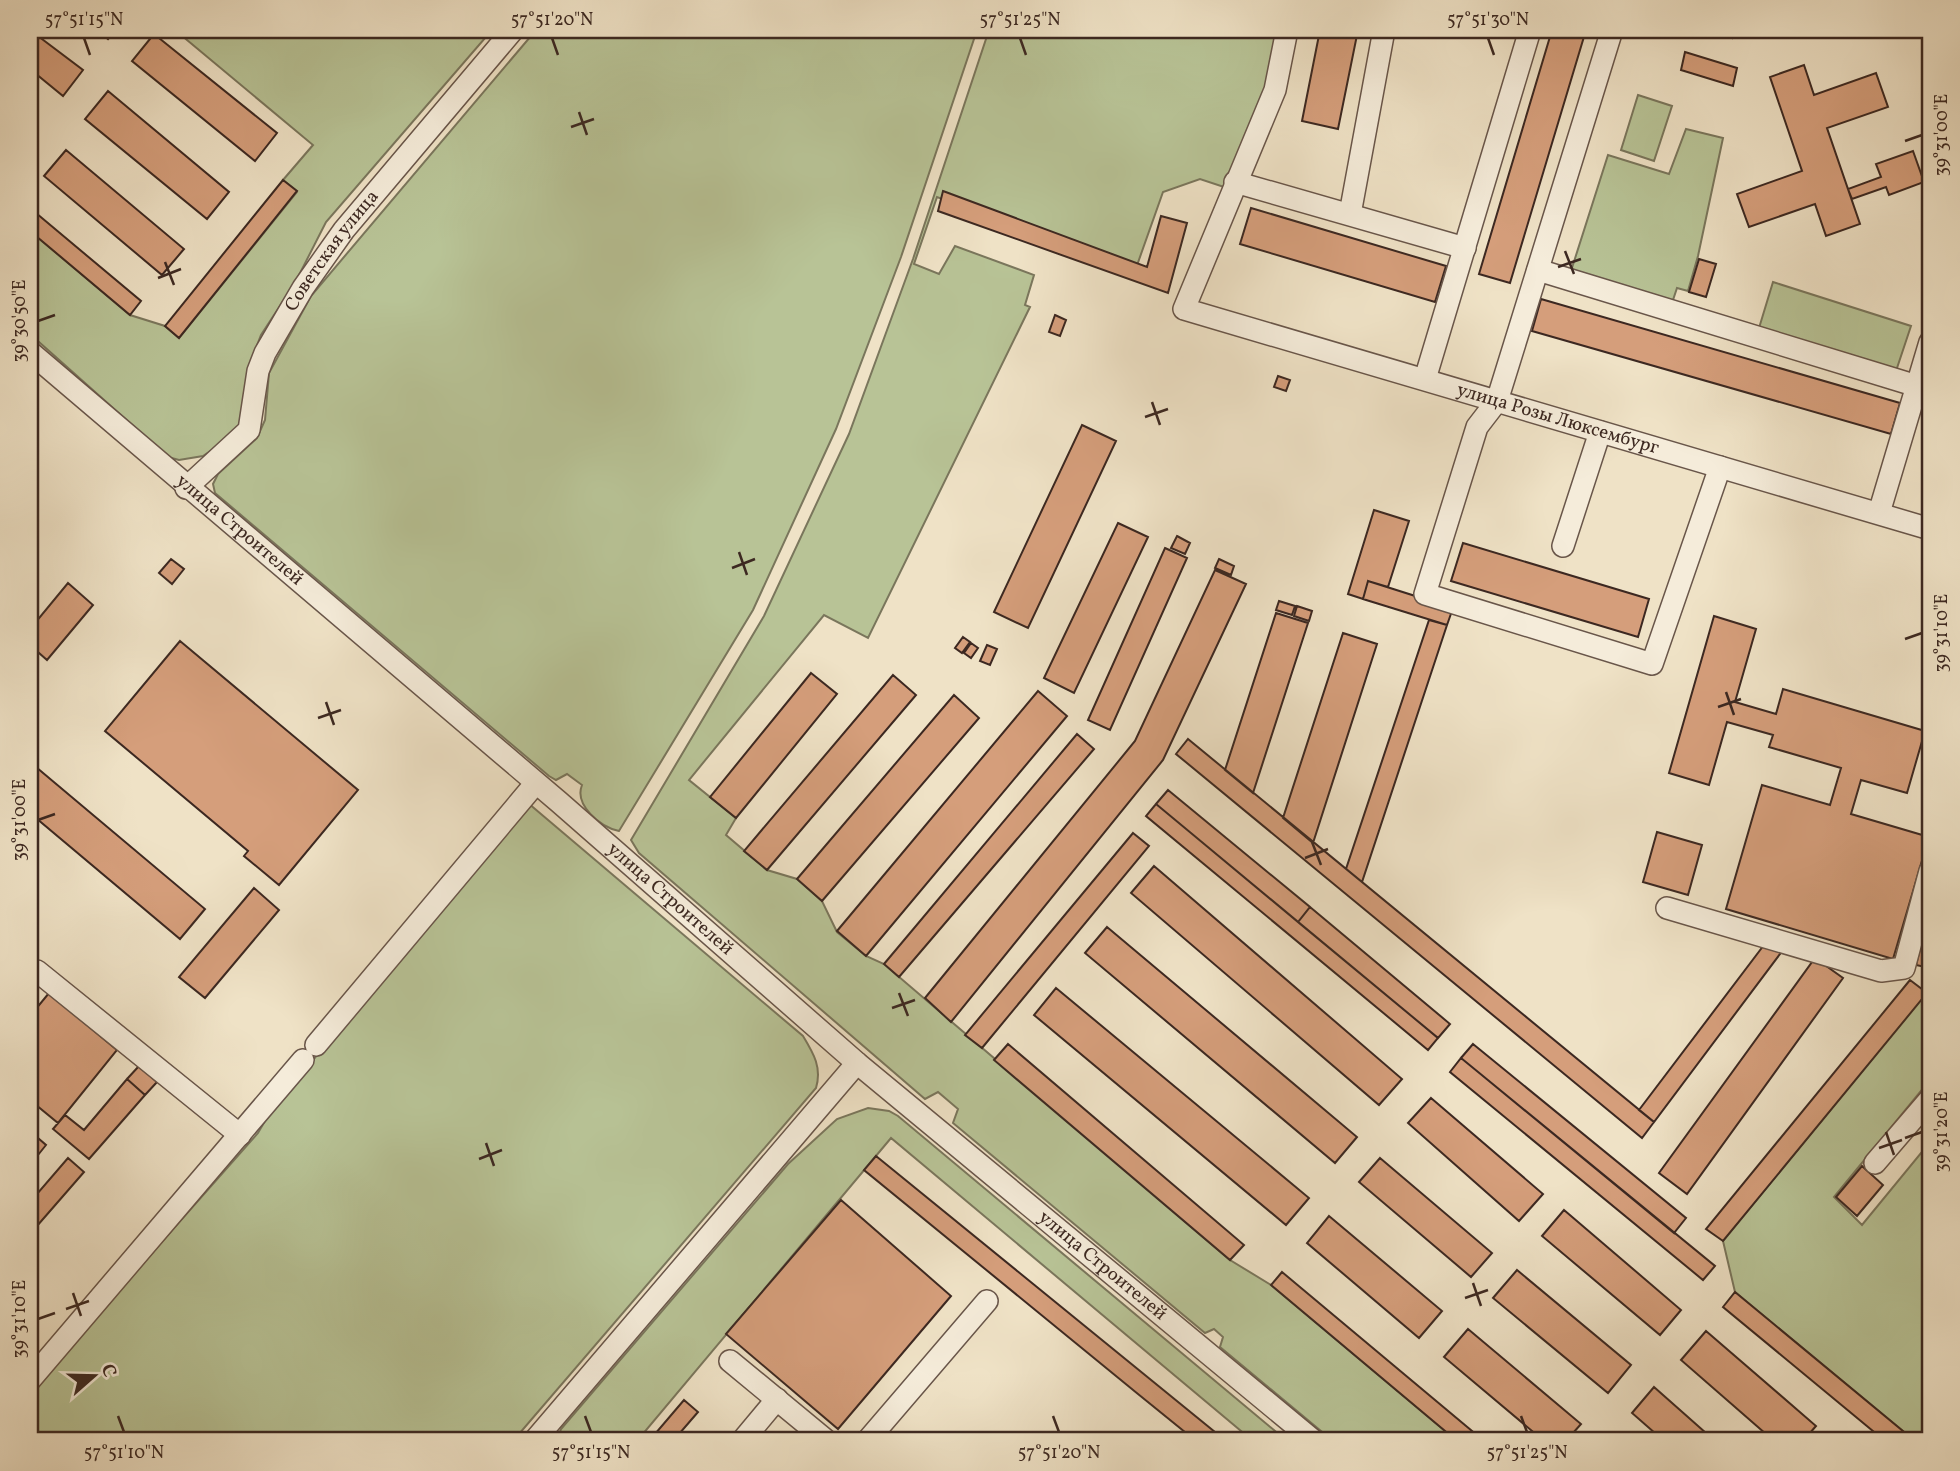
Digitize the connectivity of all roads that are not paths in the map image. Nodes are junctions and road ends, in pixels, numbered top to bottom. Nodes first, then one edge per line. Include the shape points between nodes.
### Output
1 (513, 30) edge
2 (1287, 30) edge
3 (1384, 30) edge
4 (1531, 30) edge
5 (1612, 30) edge
6 (1235, 182) junction
7 (1350, 214) junction
8 (1465, 248) junction
9 (1538, 270) junction
10 (1930, 342) edge
11 (30, 352) edge
12 (1425, 379) junction
13 (1917, 386) junction
14 (1497, 401) junction
15 (1600, 432) junction
16 (1720, 467) junction
17 (186, 488) junction
18 (1879, 513) junction
19 (1930, 529) edge
20 (1563, 546) dead end
21 (535, 784) junction
22 (1930, 871) edge
23 (1667, 908) dead end
24 (37, 971) dead end
25 (857, 1063) junction
26 (1930, 1100) edge
27 (240, 1135) junction
28 (1875, 1163) dead end
29 (987, 1301) dead end
30 (730, 1360) dead end
31 (30, 1380) edge
32 (777, 1399) junction
33 (534, 1441) edge
34 (742, 1441) edge
35 (827, 1441) edge
36 (867, 1441) edge
37 (1314, 1441) edge

1 - 17 street, Советская улица via 344,230 265,353 249,430
2 - 6 street via 1275,90
3 - 7 street
4 - 8 street
5 - 9 street
6 - 7 street
6 - 12 street, улица Розы Люксембург via 1184,309
7 - 8 street
8 - 12 street
9 - 13 street
9 - 14 street
10 - 13 street
11 - 17 street, улица Строителей
12 - 14 street, улица Розы Люксембург
13 - 18 street
14 - 15 street, улица Розы Люксембург
14 - 16 street via 1477,427 1425,594 1653,664
15 - 16 street, улица Розы Люксембург
15 - 20 street
16 - 18 street, улица Розы Люксембург
17 - 21 street, улица Строителей
18 - 19 street, улица Розы Люксембург
21 - 25 street, улица Строителей
21 - 27 street
22 - 23 street via 1905,968 1881,971
24 - 27 street
25 - 33 street
25 - 37 street, улица Строителей
26 - 28 street
27 - 31 street
29 - 36 street
30 - 32 street
32 - 34 street
32 - 35 street

